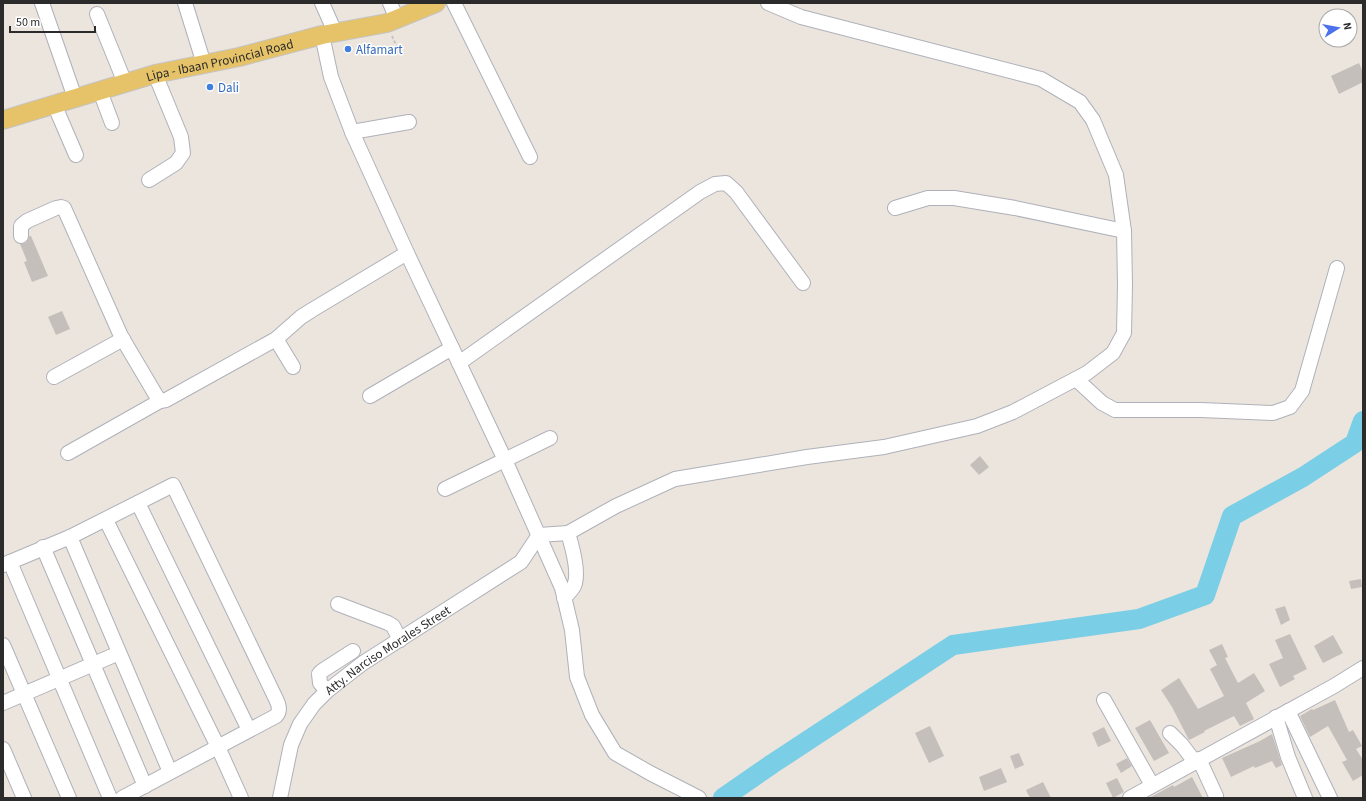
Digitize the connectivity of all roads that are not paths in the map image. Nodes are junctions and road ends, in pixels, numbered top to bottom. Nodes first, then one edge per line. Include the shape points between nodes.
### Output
1 (42, 3) edge
2 (185, 3) edge
3 (322, 3) edge
4 (436, 3) edge
5 (454, 3) edge
6 (768, 3) edge
7 (416, 7) edge
8 (97, 14) dead end
9 (392, 15) edge
10 (328, 34) junction
11 (204, 64) junction
12 (155, 74) junction
13 (125, 83) junction
14 (100, 91) junction
15 (75, 98) junction
16 (54, 104) junction
17 (3, 120) edge
18 (409, 122) dead end
19 (112, 123) dead end
20 (352, 132) junction
21 (76, 155) dead end
22 (530, 157) dead end
23 (150, 180) dead end
24 (895, 208) dead end
25 (1124, 231) junction
26 (21, 236) dead end
27 (407, 253) junction
28 (1337, 268) dead end
29 (803, 283) dead end
30 (123, 339) junction
31 (276, 339) junction
32 (452, 348) junction
33 (459, 363) junction
34 (293, 367) dead end
35 (54, 377) dead end
36 (1076, 380) junction
37 (370, 396) dead end
38 (160, 401) junction
39 (550, 438) dead end
40 (68, 453) dead end
41 (505, 460) junction
42 (445, 489) dead end
43 (138, 503) junction
44 (106, 520) junction
45 (568, 533) junction
46 (539, 535) junction
47 (70, 537) junction
48 (43, 547) junction
49 (6, 563) edge
50 (564, 598) junction
51 (338, 604) dead end
52 (400, 640) junction
53 (3, 645) edge
54 (353, 651) dead end
55 (119, 653) junction
56 (93, 664) junction
57 (1363, 668) edge
58 (59, 679) junction
59 (327, 691) junction
60 (24, 694) junction
61 (1104, 700) dead end
62 (3, 703) edge
63 (1282, 714) junction
64 (249, 730) junction
65 (1170, 733) dead end
66 (218, 747) junction
67 (3, 748) edge
68 (1197, 761) junction
69 (170, 772) junction
70 (1152, 785) junction
71 (145, 786) junction
72 (1216, 796) dead end
73 (24, 798) edge
74 (69, 798) edge
75 (110, 798) edge
76 (122, 798) edge
77 (242, 798) edge
78 (280, 798) edge
79 (699, 798) edge
80 (1130, 798) edge
81 (1305, 798) edge
82 (1330, 798) edge

1 - 15 street
2 - 11 street
3 - 10 street
4 - 7 main road, Lipa - Ibaan Provincial Road
5 - 22 street
6 - 25 street via 801,17 1042,79 1080,102 1093,120 1116,175
7 - 9 main road, Lipa - Ibaan Provincial Road
8 - 13 street
9 - 10 main road, Lipa - Ibaan Provincial Road
10 - 11 main road, Lipa - Ibaan Provincial Road
10 - 20 street via 331,77
11 - 12 main road, Lipa - Ibaan Provincial Road
12 - 13 main road, Lipa - Ibaan Provincial Road
12 - 23 street via 181,137 183,154 176,163
13 - 14 main road, Lipa - Ibaan Provincial Road
14 - 15 main road, Lipa - Ibaan Provincial Road
14 - 19 street
15 - 16 main road, Lipa - Ibaan Provincial Road
16 - 17 main road, Lipa - Ibaan Provincial Road
16 - 21 street
18 - 20 street
20 - 27 street
24 - 25 street via 928,198 954,198 1023,209
25 - 36 street via 1124,333 1113,353
26 - 30 street via 21,226 27,221 56,208 64,208
27 - 31 street via 306,314
27 - 32 street
28 - 36 street via 1302,391 1290,407 1273,413 1115,410 1102,403
29 - 33 street via 736,192 726,183 714,184
30 - 35 street
30 - 38 street
31 - 34 street
31 - 38 street
32 - 33 street
32 - 37 street
33 - 41 street
36 - 45 street via 1013,412 977,426 884,447 676,479 616,506
38 - 40 street
39 - 41 street
41 - 42 street
41 - 46 street
43 - 44 street
43 - 64 street
43 - 64 street via 173,485 279,706 276,716
44 - 47 street
44 - 66 street
45 - 46 street
45 - 50 street via 576,572 575,586
46 - 50 street
46 - 52 street, Atty. Narciso Morales Street via 521,562
47 - 48 street
47 - 55 street
48 - 49 street
48 - 56 street
49 - 58 street
50 - 79 street via 572,630 577,677 592,715 615,753
51 - 52 street via 388,623 393,626
52 - 59 street, Atty. Narciso Morales Street via 363,663
53 - 60 street
54 - 59 street via 319,674 320,683
55 - 56 street
55 - 69 street
56 - 58 street
56 - 71 street
57 - 63 street
58 - 60 street
58 - 75 street
59 - 78 street, Atty. Narciso Morales Street via 300,724 291,745
60 - 62 street
60 - 74 street
61 - 70 street
63 - 68 street
63 - 81 street via 1288,757
63 - 82 street
64 - 66 street
65 - 68 street
66 - 69 street
66 - 77 street
67 - 73 street
68 - 70 street
68 - 72 street
69 - 71 street
70 - 80 street
71 - 76 street

